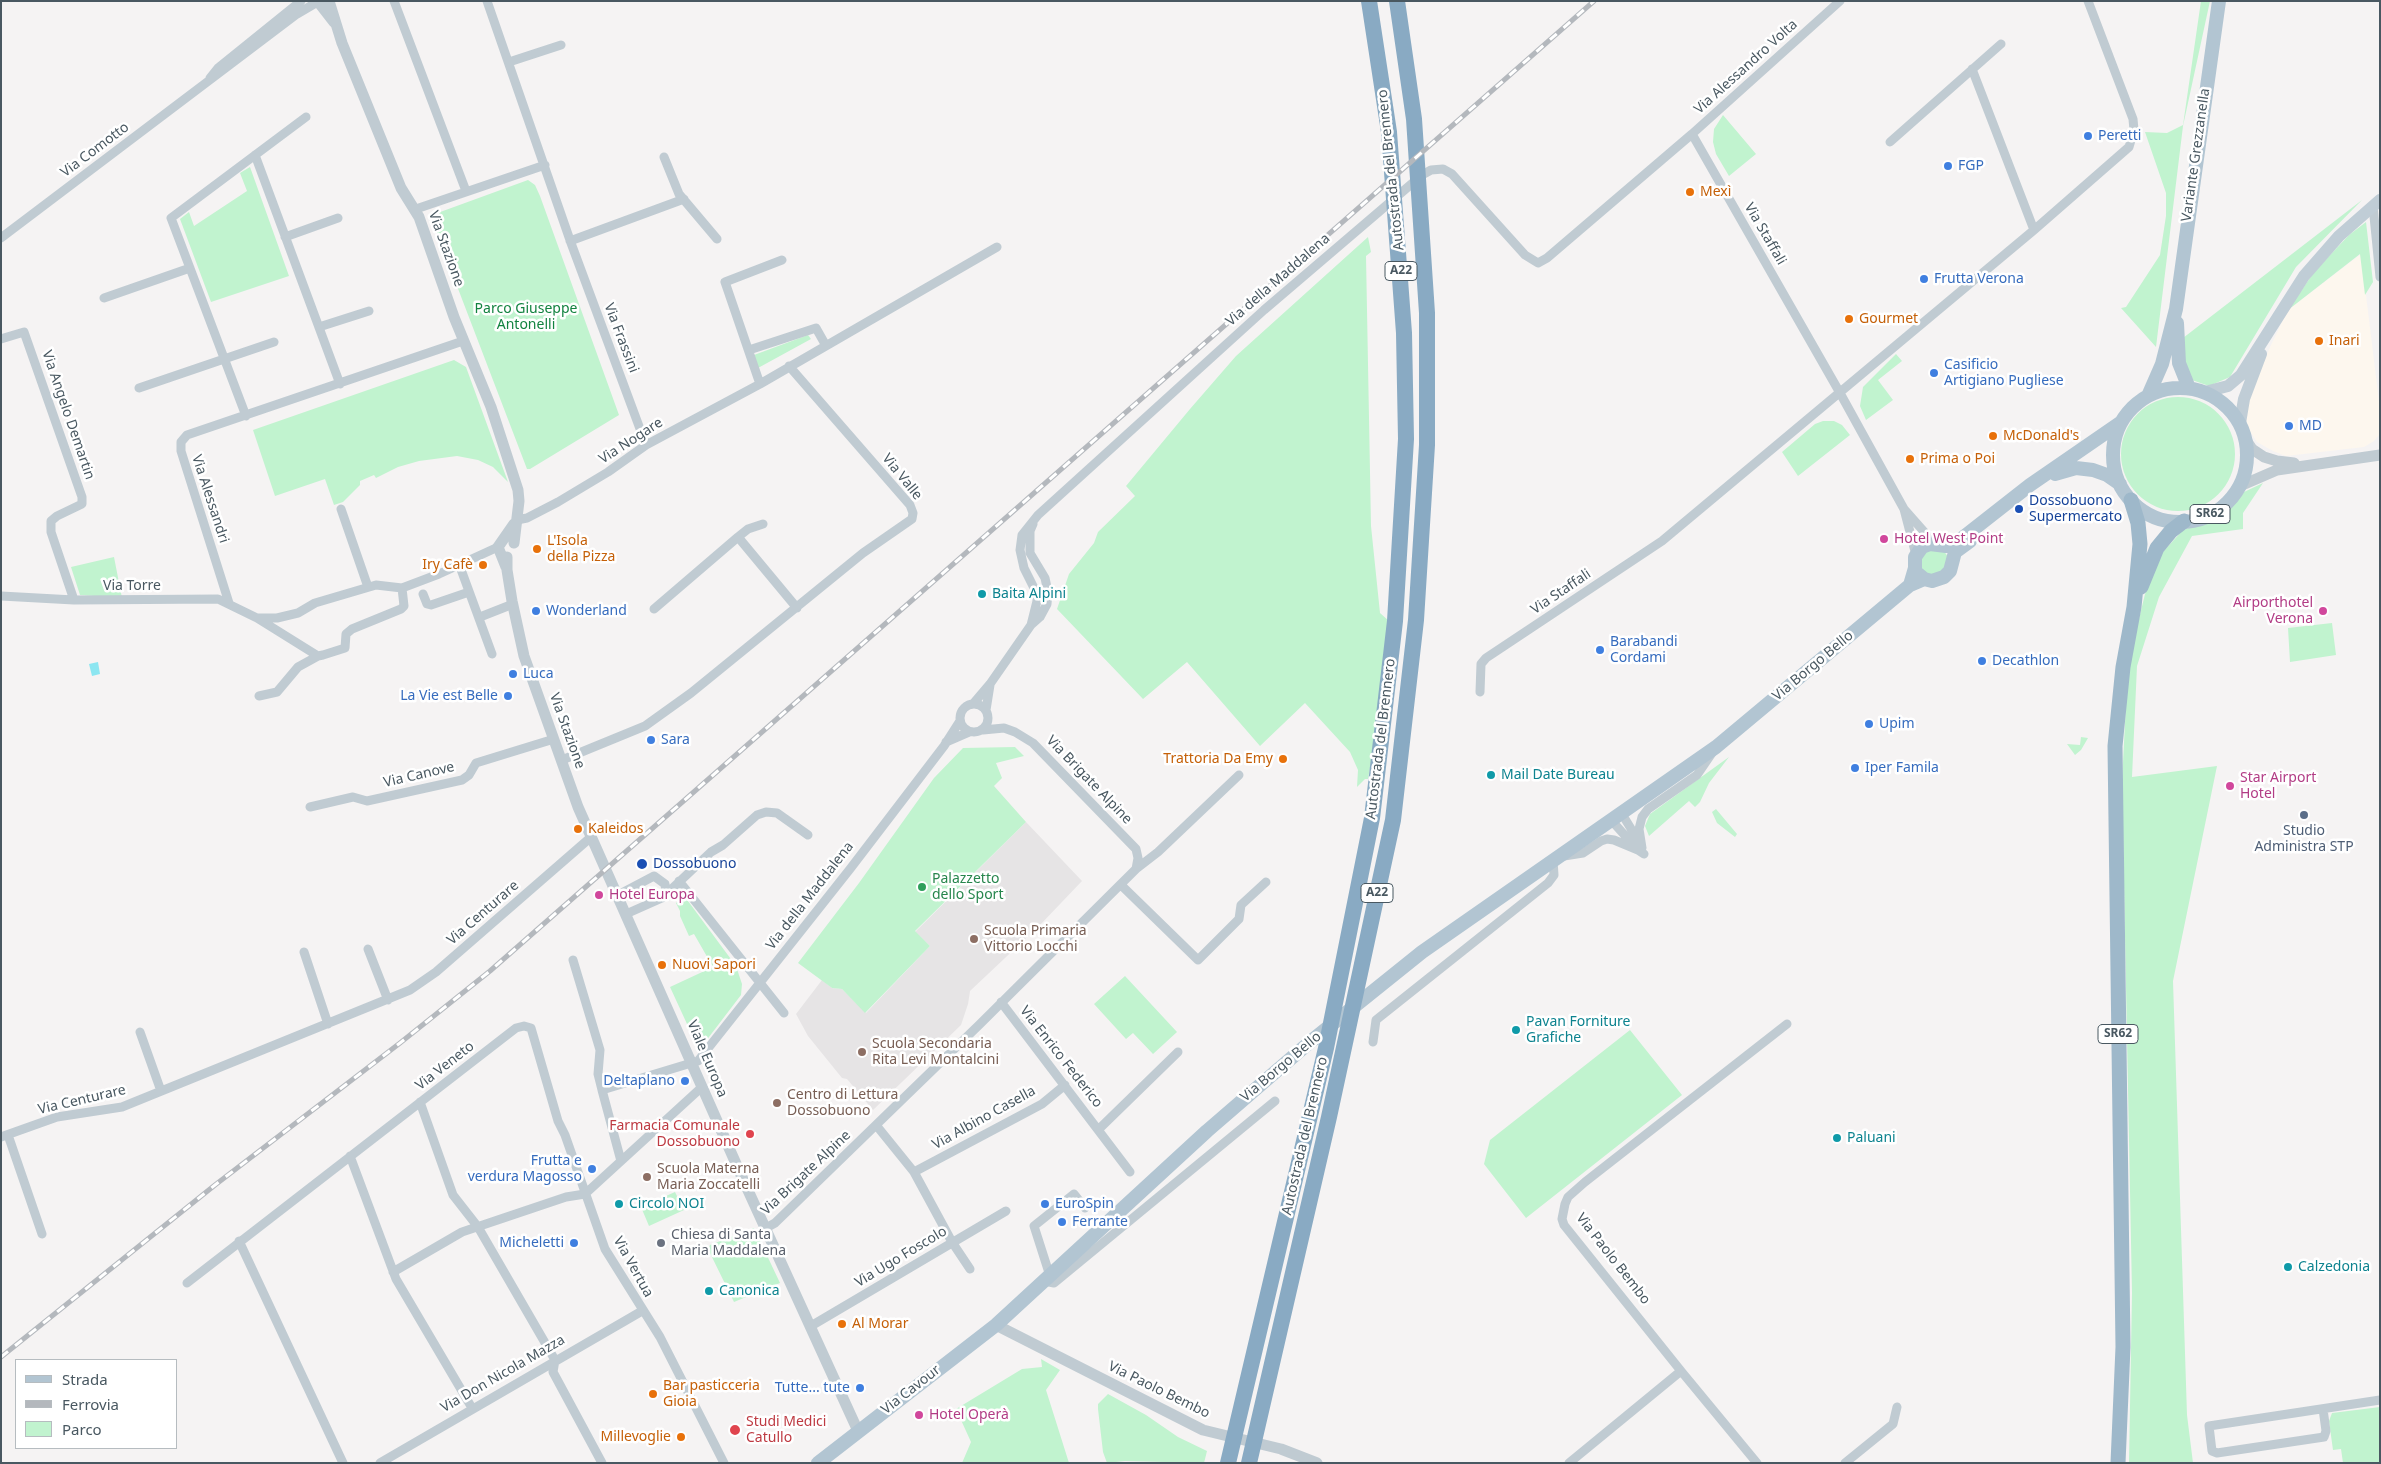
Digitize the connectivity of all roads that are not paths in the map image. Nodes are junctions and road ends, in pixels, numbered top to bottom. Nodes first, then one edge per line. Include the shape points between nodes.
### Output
1 (301, 1) edge
2 (394, 1) edge
3 (487, 1) edge
4 (1369, 1) edge
5 (1397, 1) edge
6 (1840, 1) edge
7 (2088, 1) edge
8 (2219, 1) edge
9 (319, 2) edge
10 (2001, 44) dead end
11 (561, 45) dead end
12 (509, 62) junction
13 (1972, 69) junction
14 (204, 84) junction
15 (306, 117) dead end
16 (1692, 134) junction
17 (1890, 142) dead end
18 (255, 155) junction
19 (664, 157) dead end
20 (545, 166) junction
21 (466, 191) junction
22 (684, 199) junction
23 (2376, 203) edge
24 (416, 209) junction
25 (338, 218) dead end
26 (2034, 230) junction
27 (285, 236) junction
28 (1, 238) edge
29 (717, 239) dead end
30 (570, 241) junction
31 (997, 247) dead end
32 (782, 260) dead end
33 (190, 268) junction
34 (2380, 277) edge
35 (104, 298) dead end
36 (2176, 308) junction
37 (369, 311) dead end
38 (319, 327) junction
39 (2270, 331) junction
40 (1, 339) edge
41 (463, 341) junction
42 (274, 342) dead end
43 (825, 344) junction
44 (749, 350) junction
45 (224, 359) junction
46 (788, 366) junction
47 (340, 384) junction
48 (760, 384) junction
49 (139, 388) dead end
50 (2188, 388) junction
51 (1840, 392) junction
52 (2205, 392) junction
53 (2148, 396) junction
54 (246, 416) junction
55 (2121, 423) junction
56 (2240, 423) junction
57 (2246, 440) junction
58 (646, 445) junction
59 (2380, 454) edge
60 (2319, 462) junction
61 (2120, 484) junction
62 (2240, 486) junction
63 (2132, 500) junction
64 (341, 509) dead end
65 (1904, 509) junction
66 (517, 520) junction
67 (2184, 522) junction
68 (763, 524) dead end
69 (738, 537) junction
70 (1936, 544) junction
71 (505, 552) junction
72 (1952, 560) junction
73 (1915, 561) junction
74 (459, 564) junction
75 (1924, 579) junction
76 (1910, 585) junction
77 (368, 587) junction
78 (402, 588) junction
79 (469, 592) junction
80 (423, 594) dead end
81 (1, 596) edge
82 (74, 600) junction
83 (229, 603) junction
84 (513, 604) junction
85 (2134, 607) junction
86 (797, 608) junction
87 (654, 609) dead end
88 (480, 617) junction
89 (257, 618) junction
90 (492, 654) dead end
91 (318, 656) junction
92 (990, 684) junction
93 (1480, 692) dead end
94 (260, 696) dead end
95 (973, 704) junction
96 (987, 713) junction
97 (960, 721) junction
98 (1000, 728) junction
99 (983, 730) junction
100 (969, 732) junction
101 (554, 739) junction
102 (946, 742) junction
103 (1716, 747) junction
104 (562, 760) junction
105 (1239, 775) dead end
106 (310, 807) dead end
107 (1617, 818) junction
108 (808, 835) dead end
109 (590, 838) junction
110 (1640, 849) junction
111 (1556, 858) junction
112 (603, 863) joint
113 (1136, 869) junction
114 (679, 881) junction
115 (1266, 882) dead end
116 (1121, 885) junction
117 (618, 895) junction
118 (662, 898) junction
119 (626, 914) junction
120 (368, 949) dead end
121 (304, 952) dead end
122 (573, 960) dead end
123 (759, 982) junction
124 (388, 1000) junction
125 (1001, 1002) junction
126 (784, 1013) dead end
127 (328, 1024) junction
128 (1787, 1024) dead end
129 (140, 1032) dead end
130 (1373, 1042) dead end
131 (1178, 1052) dead end
132 (691, 1062) junction
133 (1065, 1084) junction
134 (702, 1088) junction
135 (602, 1090) junction
136 (161, 1091) junction
137 (1275, 1101) dead end
138 (420, 1102) junction
139 (876, 1125) junction
140 (1099, 1129) junction
141 (5, 1136) edge
142 (350, 1156) junction
143 (621, 1161) junction
144 (914, 1172) junction
145 (1130, 1172) dead end
146 (585, 1194) junction
147 (1086, 1208) dead end
148 (1006, 1211) dead end
149 (478, 1227) junction
150 (766, 1228) junction
151 (42, 1234) dead end
152 (239, 1241) junction
153 (952, 1242) junction
154 (970, 1269) dead end
155 (393, 1272) junction
156 (1047, 1278) junction
157 (187, 1283) dead end
158 (642, 1311) junction
159 (1000, 1321) junction
160 (811, 1326) junction
161 (555, 1360) junction
162 (1681, 1371) junction
163 (2380, 1400) edge
164 (1897, 1407) dead end
165 (472, 1408) junction
166 (2323, 1409) junction
167 (858, 1431) junction
168 (343, 1463) edge
169 (380, 1463) edge
170 (602, 1463) edge
171 (724, 1463) edge
172 (818, 1463) edge
173 (1228, 1463) edge
174 (1249, 1463) edge
175 (1317, 1463) edge
176 (1569, 1463) edge
177 (1757, 1463) edge
178 (1845, 1463) edge
179 (2118, 1463) edge

1 - 14 street, Via Comotto via 218,68
2 - 21 street
3 - 12 street, Via Frassini
4 - 173 highway, Autostrada del Brennero / A22 via 1389,132 1404,332 1406,439 1395,621 1372,818 1326,1048
5 - 174 highway, Autostrada del Brennero / A22 via 1414,119 1427,313 1427,455 1416,620 1393,820
6 - 16 street, Via Alessandro Volta
7 - 26 street via 2133,120 2132,138 2129,146 2114,161
8 - 36 main road, Variante Grezzanella
9 - 14 street, Via Comotto
9 - 24 street, Via Stazione via 336,23 401,188
10 - 13 street
11 - 12 street
12 - 20 street, Via Frassini
13 - 17 street
13 - 26 street
14 - 28 street, Via Comotto
15 - 18 street
16 - 51 street, Via Staffali
16 - 92 street, Via della Maddalena via 1538,263 1525,255 1460,180 1443,169 1431,170 1264,310 1038,515 1030,531 1029,542 1030,553 1045,578 1048,592 1044,610
18 - 27 street
18 - 33 street via 171,218
19 - 22 street
20 - 21 street
20 - 30 street, Via Frassini
21 - 24 street
22 - 29 street
22 - 30 street
23 - 34 street
23 - 39 main road, Via Borgo Bello / SR62 via 2338,236 2304,276
24 - 41 street, Via Stazione
25 - 27 street
26 - 51 street
27 - 38 street
30 - 58 street, Via Frassini
31 - 43 street, Via Nogare
32 - 44 street via 725,282
33 - 35 street
33 - 45 street
36 - 50 main road, Variante Grezzanella via 2179,363
36 - 53 main road, Variante Grezzanella via 2162,364
37 - 38 street
38 - 47 street
39 - 52 main road, Via Borgo Bello / SR62 via 2242,375 2228,386
39 - 56 main road, Via Borgo Bello / SR62 via 2244,398
40 - 82 street, Via Angelo Demartin via 24,332 82,497 82,504 51,522 51,532
41 - 47 street, Via Alessandri
41 - 66 street, Via Stazione via 491,407 515,479 519,501
42 - 45 street
43 - 44 street via 816,328
43 - 46 street, Via Nogare
44 - 48 street
45 - 49 street
45 - 54 street
46 - 48 street, Via Nogare
46 - 86 street, Via Valle via 910,505 913,513 910,522 881,539
47 - 54 street, Via Alessandri
48 - 58 street, Via Nogare
50 - 52 main road, Via Borgo Bello / SR62
50 - 53 main road, Via Borgo Bello / SR62 via 2174,388
51 - 65 street, Via Staffali
51 - 93 street, Via Staffali via 1662,541 1486,658 1481,664
52 - 56 main road, Via Borgo Bello / SR62 via 2231,410
53 - 55 main road, Via Borgo Bello / SR62 via 2132,407
54 - 83 street, Via Alessandri via 187,435 181,442 188,475
55 - 61 main road, Via Borgo Bello / SR62 via 2113,453
55 - 70 main road, Via Borgo Bello via 2024,490 1956,543
56 - 57 main road, Via Borgo Bello / SR62
57 - 60 street via 2258,453 2277,461
57 - 62 main road, Via Borgo Bello / SR62 via 2247,464
58 - 66 street, Via Nogare via 566,497
59 - 60 street
60 - 62 street via 2277,470
61 - 63 main road, Via Borgo Bello / SR62
61 - 72 main road, Via Borgo Bello via 2108,475 2092,470 2076,468 2057,473 1955,552
62 - 67 main road, Via Borgo Bello / SR62 via 2216,511
63 - 67 main road, Via Borgo Bello / SR62 via 2155,517
63 - 85 highway, SR62 via 2140,544
64 - 77 street
65 - 70 street, Via Staffali
65 - 73 street, Via Staffali
66 - 71 street, Via Stazione
67 - 85 highway, SR62 via 2157,548
68 - 69 street
69 - 86 street
69 - 87 street
70 - 72 main road via 1946,548
70 - 73 main road, Via Borgo Bello via 1922,547
71 - 74 street
71 - 84 street, Via Stazione
72 - 75 main road, Via Borgo Bello via 1944,578
73 - 75 main road
73 - 76 main road
74 - 78 street
74 - 79 street
75 - 76 main road, Via Borgo Bello
76 - 103 main road, Via Borgo Bello
77 - 78 street
77 - 89 street via 315,603 298,613
78 - 91 street via 404,606 401,609 352,629 346,634 345,648
79 - 80 street via 431,605 427,604
79 - 88 street
81 - 82 street, Via Torre
82 - 83 street, Via Torre via 202,598
83 - 89 street, Via Torre
84 - 88 street
84 - 101 street, Via Stazione via 524,656
85 - 179 highway, SR62 via 2123,667 2115,746 2123,1347
86 - 104 street, Via Valle via 645,726
88 - 90 street
89 - 91 street, Via Torre
91 - 94 street via 298,667 277,692
92 - 95 street, Via della Maddalena
92 - 96 street, Via della Maddalena
95 - 96 street
95 - 97 street, Via della Maddalena via 964,708
96 - 98 street, Via Brigate Alpine
96 - 99 street, Via della Maddalena
97 - 100 street
97 - 102 street, Via della Maddalena
98 - 99 street, Via Brigate Alpine
98 - 113 street, Via Brigate Alpine via 1016,732 1033,743 1129,840 1136,849
99 - 100 street, Via della Maddalena
100 - 102 street, Via della Maddalena
101 - 104 street, Via Stazione
101 - 106 street, Via Canove via 476,763 462,780 367,801 353,797
102 - 123 street, Via della Maddalena
103 - 107 main road, Via Borgo Bello
103 - 110 street, Via Borgo Bello via 1697,775 1648,809 1642,817
104 - 109 street, Via Stazione
105 - 113 street, Via Brigate Alpine
107 - 110 street
107 - 111 main road, Via Borgo Bello
108 - 114 street via 777,813 757,815
109 - 112 street, Via Stazione
109 - 124 street, Via Centurare via 436,972
110 - 111 street, Via Borgo Bello via 1608,839 1583,853
111 - 130 street via 1554,875 1548,883 1376,1020
111 - 156 main road, Via Borgo Bello via 1422,952 1310,1042 1206,1131
112 - 117 street, Viale Europa
113 - 116 street, Via Brigate Alpine
114 - 118 street
114 - 123 street
115 - 116 street via 1241,905 1239,919 1198,960
116 - 125 street, Via Brigate Alpine
117 - 118 street via 654,876 665,884 666,893
117 - 119 street, Viale Europa
118 - 119 street
119 - 132 street, Viale Europa
120 - 124 street
121 - 127 street
122 - 135 street via 600,1050 598,1074
123 - 126 street
123 - 132 street, Via della Maddalena via 698,1061
124 - 127 street, Via Centurare
125 - 133 street, Via Enrico Federico
125 - 139 street, Via Brigate Alpine
127 - 136 street, Via Centurare
128 - 162 street, Via Paolo Bembo via 1585,1182 1565,1204 1564,1225
129 - 136 street
131 - 140 street, Via Enrico Federico
132 - 134 street, Viale Europa
132 - 135 street
133 - 140 street, Via Enrico Federico
133 - 144 street, Via Albino Casella via 1042,1104
134 - 143 street
134 - 150 street, Viale Europa
135 - 143 street
136 - 141 street, Via Centurare via 122,1106 57,1117
137 - 156 street, Via Borgo Bello via 1054,1282
138 - 142 street, Via Veneto
138 - 146 street, Via Veneto via 516,1028 531,1028 558,1121
138 - 149 street via 452,1195
139 - 144 street
139 - 150 street, Via Brigate Alpine via 775,1223
140 - 145 street, Via Enrico Federico
141 - 151 street, Via Centurare
142 - 152 street, Via Veneto
142 - 155 street
143 - 146 street
144 - 153 street
146 - 149 street via 566,1197
146 - 158 street, Via Vertua via 605,1249
147 - 156 street via 1074,1194 1034,1226
148 - 153 street, Via Ugo Foscolo
149 - 155 street via 462,1232
149 - 161 street
150 - 160 street, Viale Europa
152 - 157 street, Via Veneto
152 - 168 street
153 - 154 street
153 - 160 street, Via Ugo Foscolo
155 - 165 street
156 - 159 main road, Via Borgo Bello
158 - 161 street, Via Don Nicola Mazza
158 - 171 street, Via Vertua via 660,1338
159 - 167 main road, Via Cavour
159 - 175 street, Via Paolo Bembo via 1182,1421 1209,1432 1281,1449
160 - 167 street, Viale Europa
161 - 165 street, Via Don Nicola Mazza
161 - 170 street via 553,1372
162 - 176 street
162 - 177 street, Via Paolo Bembo
163 - 166 street
164 - 178 street via 1893,1424
165 - 169 street, Via Don Nicola Mazza
166 - 166 street via 2209,1426 2212,1451 2217,1453 2324,1437
167 - 172 main road, Via Cavour

